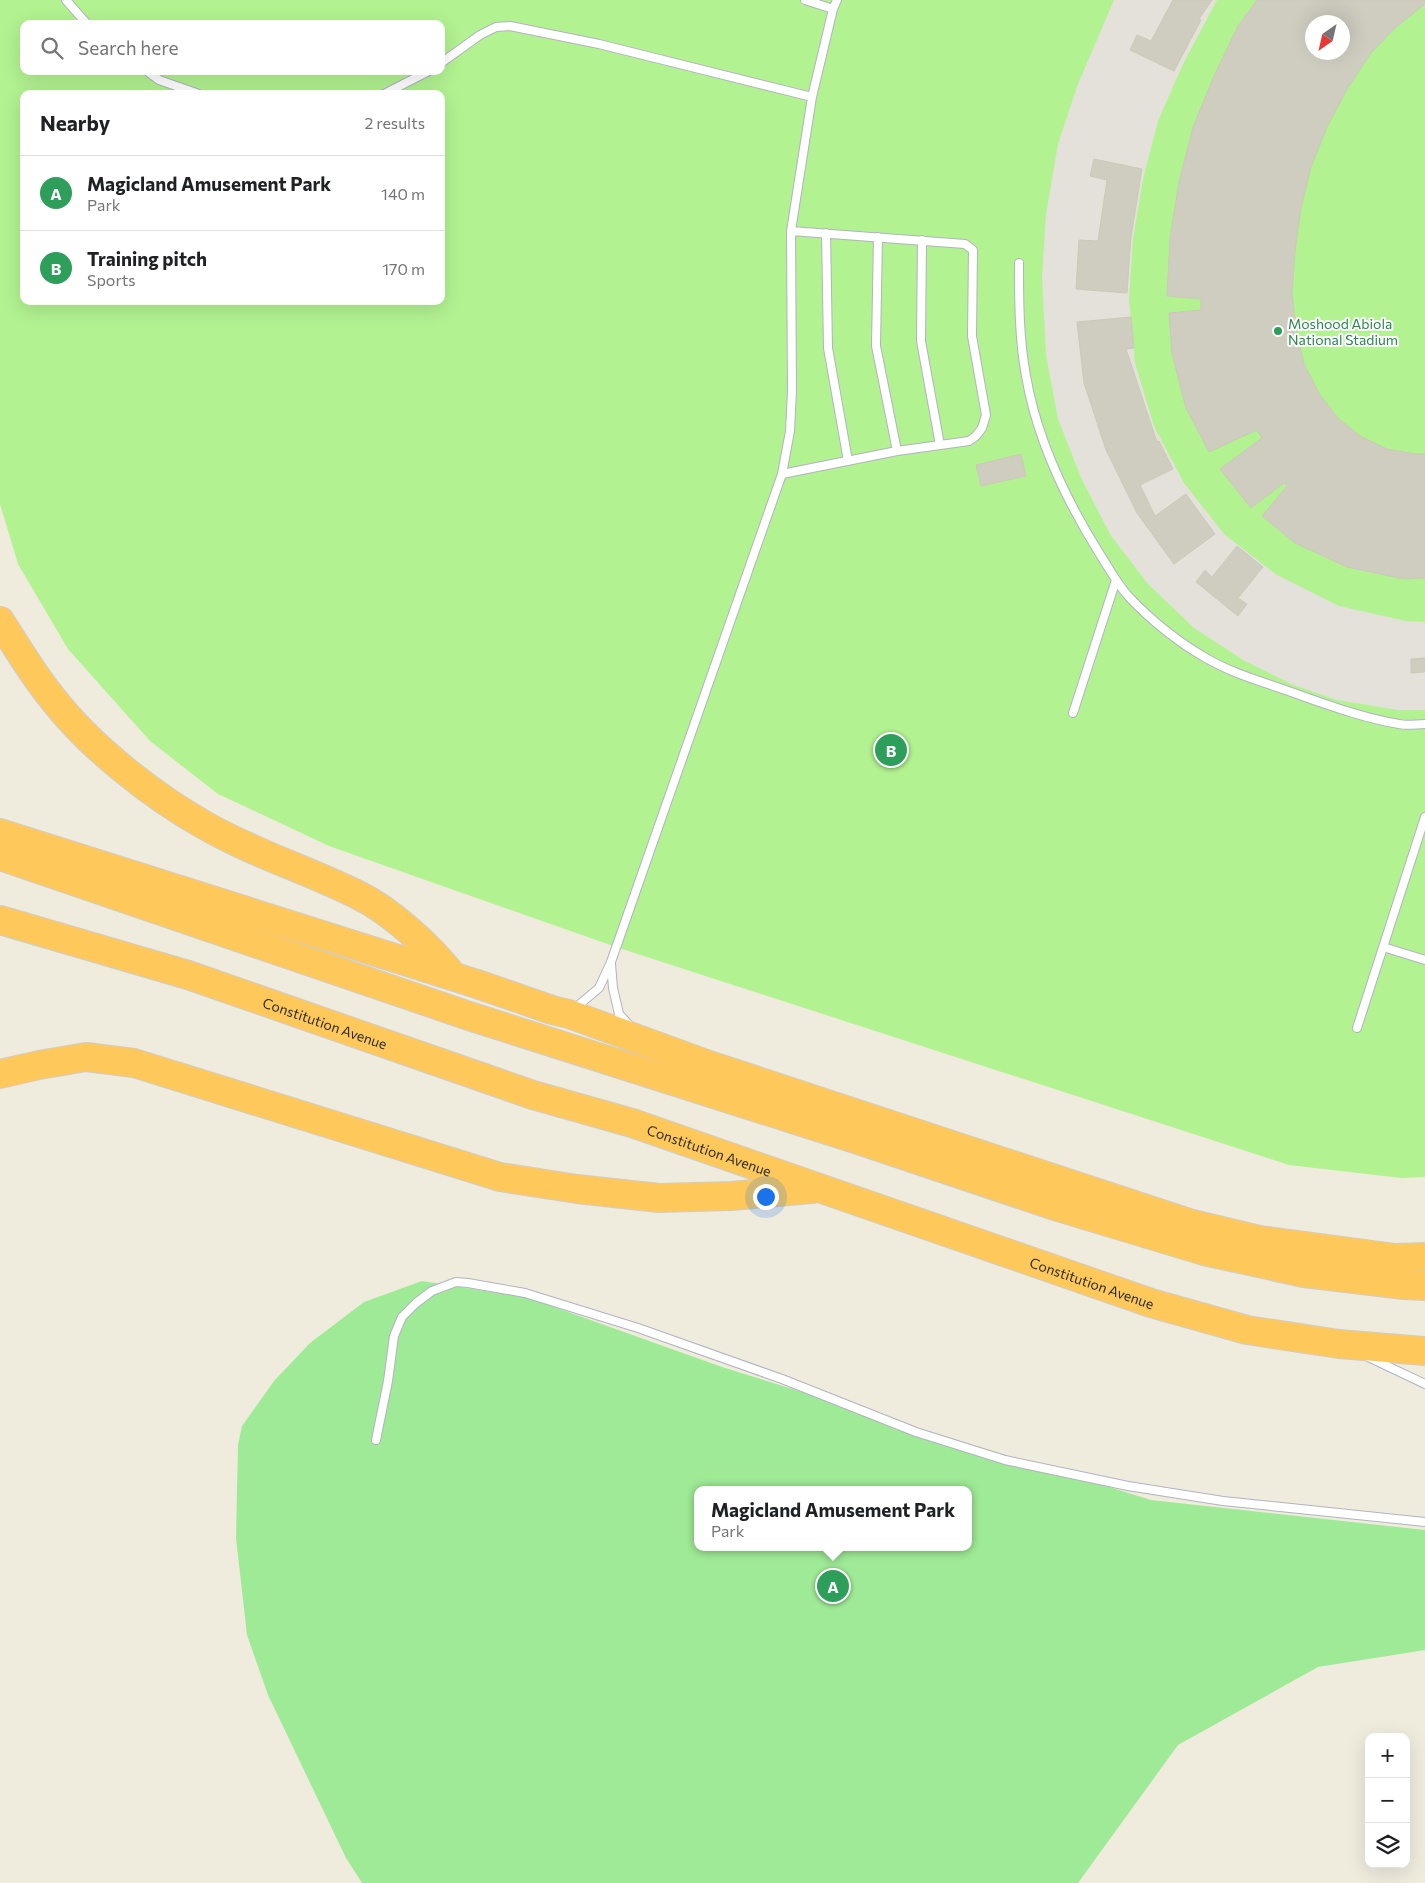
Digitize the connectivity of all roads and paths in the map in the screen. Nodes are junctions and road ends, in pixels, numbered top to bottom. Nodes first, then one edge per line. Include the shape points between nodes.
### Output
1 (66, 0) edge
2 (804, 0) edge
3 (837, 0) edge
4 (833, 9) junction
5 (84, 20) edge
6 (445, 60) edge
7 (152, 75) edge
8 (422, 75) edge
9 (188, 90) edge
10 (392, 90) edge
11 (812, 97) junction
12 (791, 231) junction
13 (826, 233) junction
14 (878, 237) junction
15 (922, 240) junction
16 (1019, 263) dead end
17 (940, 445) junction
18 (897, 451) junction
19 (848, 461) junction
20 (782, 474) junction
21 (1116, 580) junction
22 (0, 621) edge
23 (1073, 712) dead end
24 (1425, 724) edge
25 (1425, 817) edge
26 (8, 840) edge
27 (0, 856) edge
28 (0, 920) edge
29 (1383, 947) junction
30 (1425, 960) edge
31 (611, 962) junction
32 (465, 980) junction
33 (560, 1012) junction
34 (1357, 1028) dead end
35 (647, 1042) junction
36 (0, 1074) edge
37 (821, 1188) junction
38 (1425, 1257) edge
39 (1425, 1286) edge
40 (1339, 1344) junction
41 (1425, 1351) edge
42 (1425, 1384) edge
43 (376, 1440) dead end
44 (1425, 1522) edge

1 - 5 lane
2 - 4 lane
3 - 4 lane
4 - 11 lane
6 - 11 lane via 480,35 496,27 510,26 599,44
7 - 9 lane
8 - 10 lane
11 - 12 lane
12 - 13 lane
12 - 20 lane via 792,390 790,431
13 - 14 lane
13 - 19 lane via 828,348
14 - 15 lane
14 - 18 lane via 876,346
15 - 17 lane via 922,341
15 - 17 lane via 965,244 973,250 972,336 986,415 982,428 968,441
16 - 21 lane via 1019,326 1026,378 1036,418 1070,504
17 - 18 lane
18 - 19 lane
19 - 20 lane
20 - 31 lane
21 - 23 lane
21 - 24 lane via 1154,621 1214,662 1350,712 1400,724
22 - 32 highway via 53,700 130,773 206,826 359,895 381,909
25 - 29 lane
26 - 32 highway
27 - 39 highway via 469,1016 1058,1207 1204,1251 1304,1273
28 - 37 highway, Constitution Avenue via 188,975 533,1095 632,1123
29 - 30 lane
29 - 34 lane
31 - 33 lane via 599,988
31 - 35 lane via 619,1014
32 - 33 highway
33 - 35 highway
35 - 38 highway via 1189,1223 1260,1240 1395,1258
36 - 37 highway via 86,1057 134,1063 500,1177 577,1189 659,1198
37 - 40 highway, Constitution Avenue via 1151,1303 1246,1330
40 - 41 highway, Constitution Avenue
40 - 42 lane
43 - 44 lane via 394,1336 402,1318 432,1291 456,1282 524,1293 638,1328 782,1379 916,1432 1005,1460 1128,1486 1223,1501

